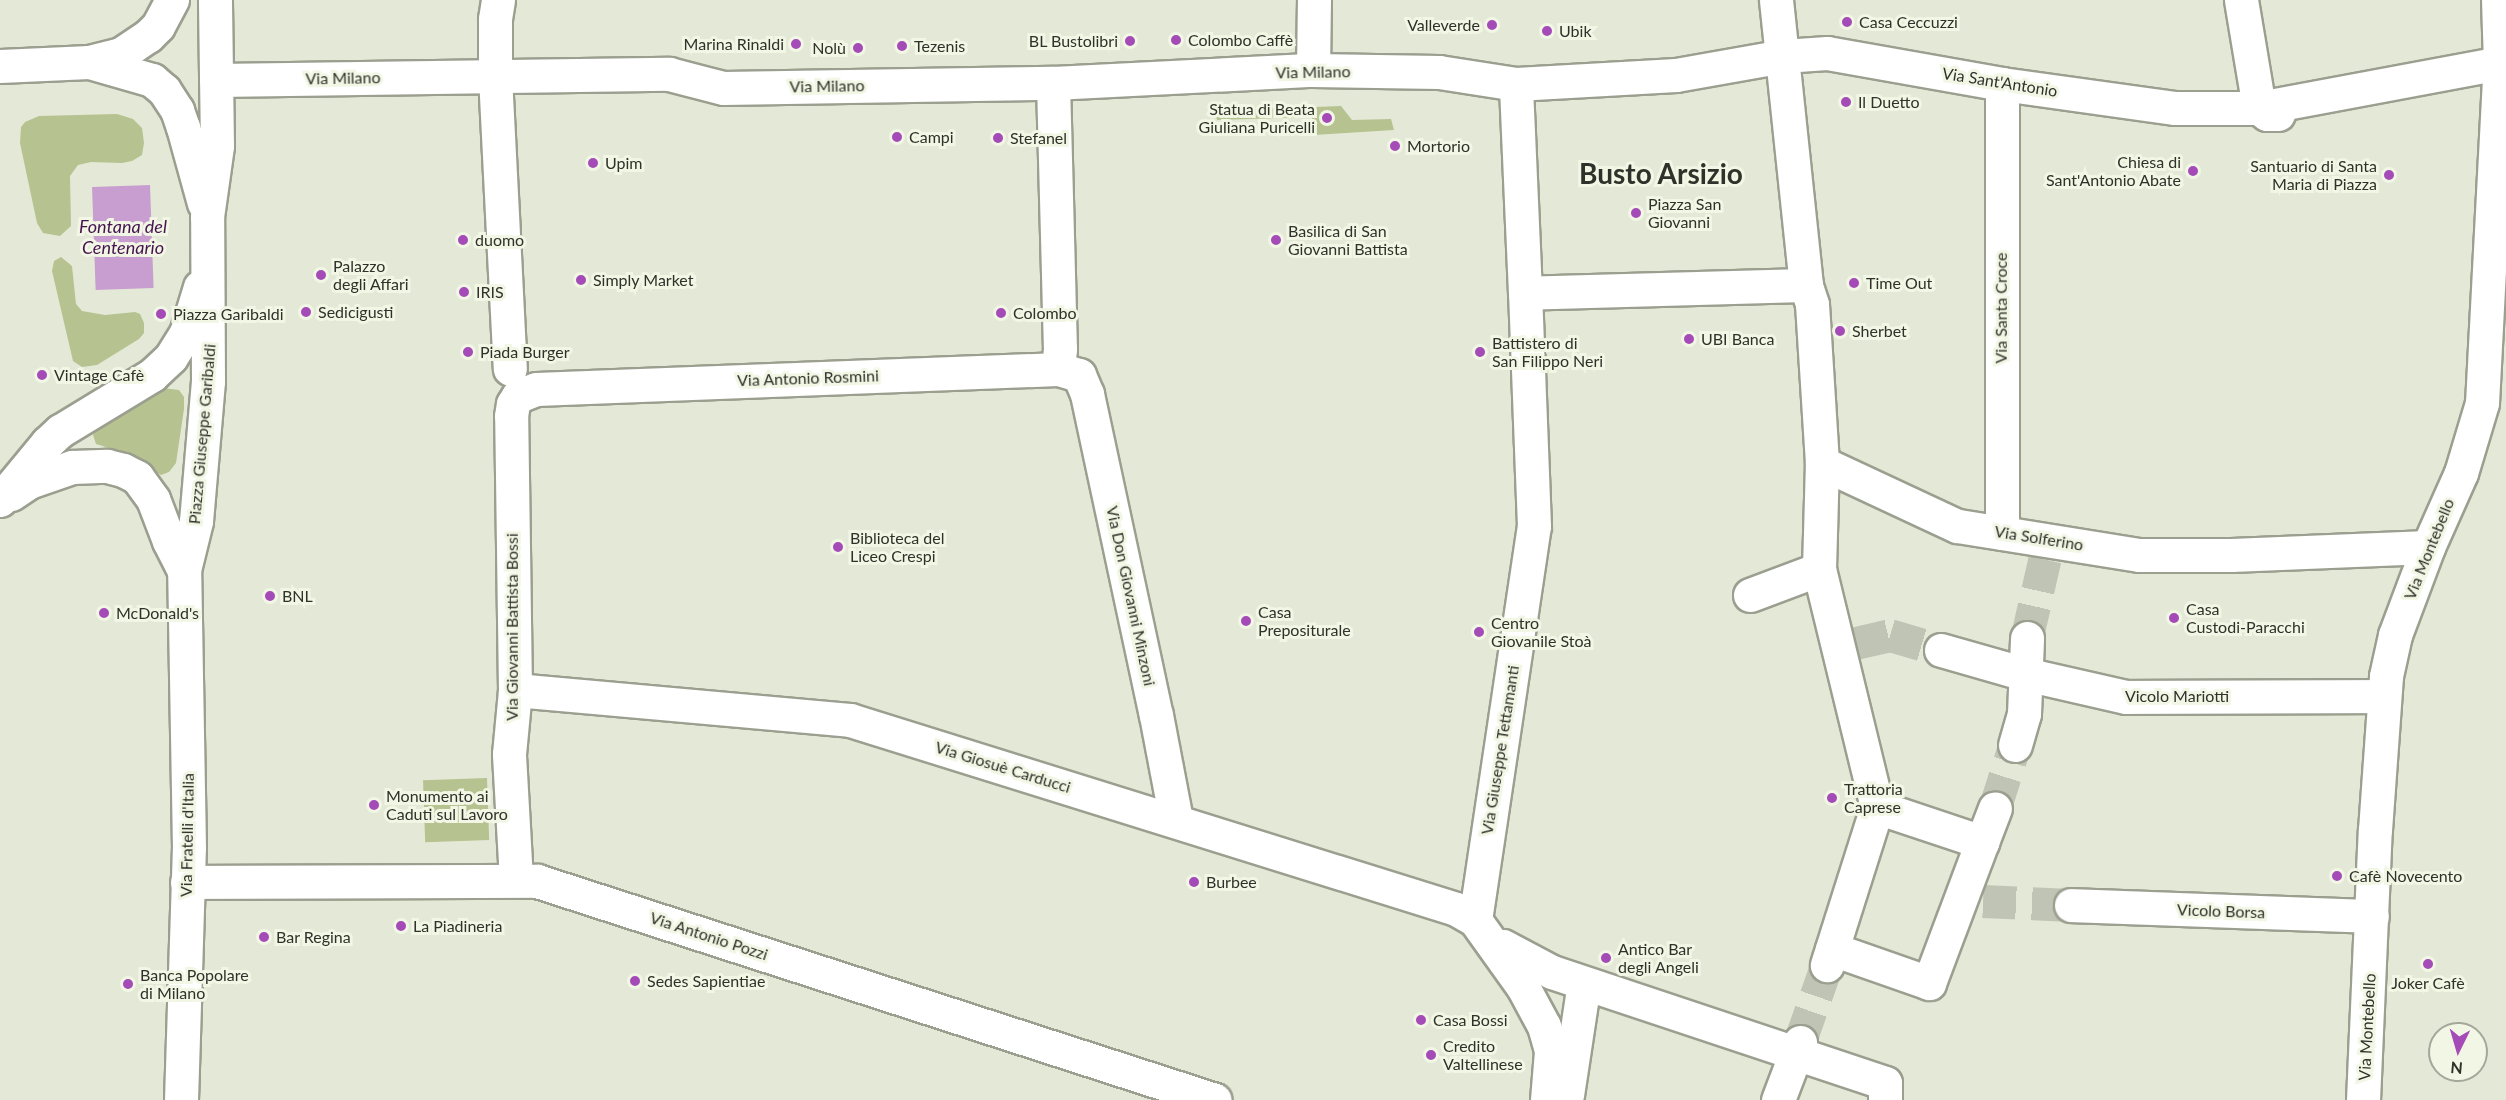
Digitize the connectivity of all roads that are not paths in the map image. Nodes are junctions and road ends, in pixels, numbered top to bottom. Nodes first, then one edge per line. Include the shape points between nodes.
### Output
1 (172, 0) edge
2 (214, 0) edge
3 (498, 0) edge
4 (1314, 0) edge
5 (1776, 0) edge
6 (2241, 0) edge
7 (2498, 0) edge
8 (1783, 56) junction
9 (89, 62) junction
10 (2500, 63) junction
11 (0, 66) edge
12 (1313, 70) junction
13 (495, 76) junction
14 (216, 80) junction
15 (1053, 83) junction
16 (1516, 84) junction
17 (2002, 84) junction
18 (2269, 111) junction
19 (207, 217) junction
20 (2499, 233) edge
21 (208, 260) junction
22 (1809, 295) junction
23 (1526, 309) junction
24 (510, 369) dead end
25 (1068, 372) junction
26 (536, 388) joint
27 (1822, 463) junction
28 (0, 501) edge
29 (2002, 533) junction
30 (2428, 547) junction
31 (1819, 569) junction
32 (184, 570) junction
33 (1750, 595) dead end
34 (2027, 638) tunnel mouth
35 (1941, 650) tunnel mouth
36 (2025, 674) junction
37 (515, 690) junction
38 (2378, 696) junction
39 (2014, 745) tunnel mouth
40 (1877, 807) junction
41 (1995, 807) tunnel mouth
42 (1176, 820) junction
43 (1982, 842) junction
44 (516, 880) junction
45 (187, 882) junction
46 (2071, 905) tunnel mouth
47 (2372, 916) junction
48 (1475, 920) junction
49 (1503, 946) dead end
50 (1584, 983) junction
51 (1798, 1047) junction
52 (181, 1100) edge
53 (1215, 1100) edge
54 (1547, 1100) edge
55 (1566, 1100) edge
56 (1778, 1100) edge
57 (1885, 1100) edge
58 (2363, 1100) edge

1 - 9 street via 158,26 139,44 121,54
2 - 14 street, Piazza Giuseppe Garibaldi
3 - 13 street
4 - 12 street
5 - 8 street
6 - 18 street
7 - 10 street, Via Montebello
8 - 16 street via 1676,75
8 - 17 street, Via Sant'Antonio via 1827,53
8 - 22 street
9 - 11 street
9 - 19 street, Piazza Giuseppe Garibaldi via 152,80 168,95 183,127
10 - 18 street, Via Sant'Antonio
10 - 20 street, Via Montebello
12 - 15 street, Via Milano
12 - 16 street, Via Milano via 1439,72
13 - 14 street, Via Milano
13 - 15 street, Via Milano via 669,74 723,88
13 - 24 street
14 - 19 street, Piazza Giuseppe Garibaldi via 217,146
15 - 25 street, Via Don Giovanni Minzoni via 1060,350
16 - 23 street
17 - 18 street, Via Sant'Antonio via 2175,108
17 - 29 street, Via Santa Croce
19 - 21 street, Piazza Giuseppe Garibaldi
20 - 30 street, Via Montebello via 2479,420 2461,474
21 - 28 street, Piazza Giuseppe Garibaldi via 186,333 171,357 152,375 60,431
21 - 32 street, Piazza Giuseppe Garibaldi via 208,381 196,521
22 - 23 street
22 - 27 street
23 - 48 street, Via Giuseppe Tettamanti via 1534,526
25 - 26 street, Via Antonio Rosmini
25 - 42 street, Via Don Giovanni Minzoni via 1087,394
26 - 37 street, Via Giovanni Battista Bossi via 518,396 511,416
27 - 29 street, Via Solferino via 1956,526
27 - 31 street
28 - 32 street, Piazza Giuseppe Garibaldi via 29,482 72,467 107,466 123,470 137,477 153,499
29 - 30 street, Via Solferino via 2047,549 2139,555
30 - 38 street, Via Montebello via 2395,635
31 - 33 street
31 - 40 street via 1848,645
32 - 45 street, Via Fratelli d'Italia
34 - 36 street
35 - 36 street, Vicolo Mariotti
36 - 38 street, Vicolo Mariotti via 2126,697
36 - 39 street via 2024,714
37 - 42 street, Via Giosuè Carducci via 850,720
37 - 44 street, Via Giovanni Battista Bossi via 509,754
38 - 47 street, Via Montebello
40 - 43 street
40 - 43 street via 1829,957 1929,983 1971,901
41 - 43 street
42 - 48 street, Via Giosuè Carducci via 1456,909
44 - 45 street, Via Antonio Pozzi
44 - 53 street, Via Antonio Pozzi via 557,886
45 - 52 street, Via Fratelli d'Italia
46 - 47 street, Vicolo Borsa
47 - 58 street, Via Montebello
48 - 54 street via 1523,987 1544,1026 1551,1051
49 - 50 street via 1552,972
50 - 51 street
50 - 55 street
51 - 56 street
51 - 57 street via 1885,1083

